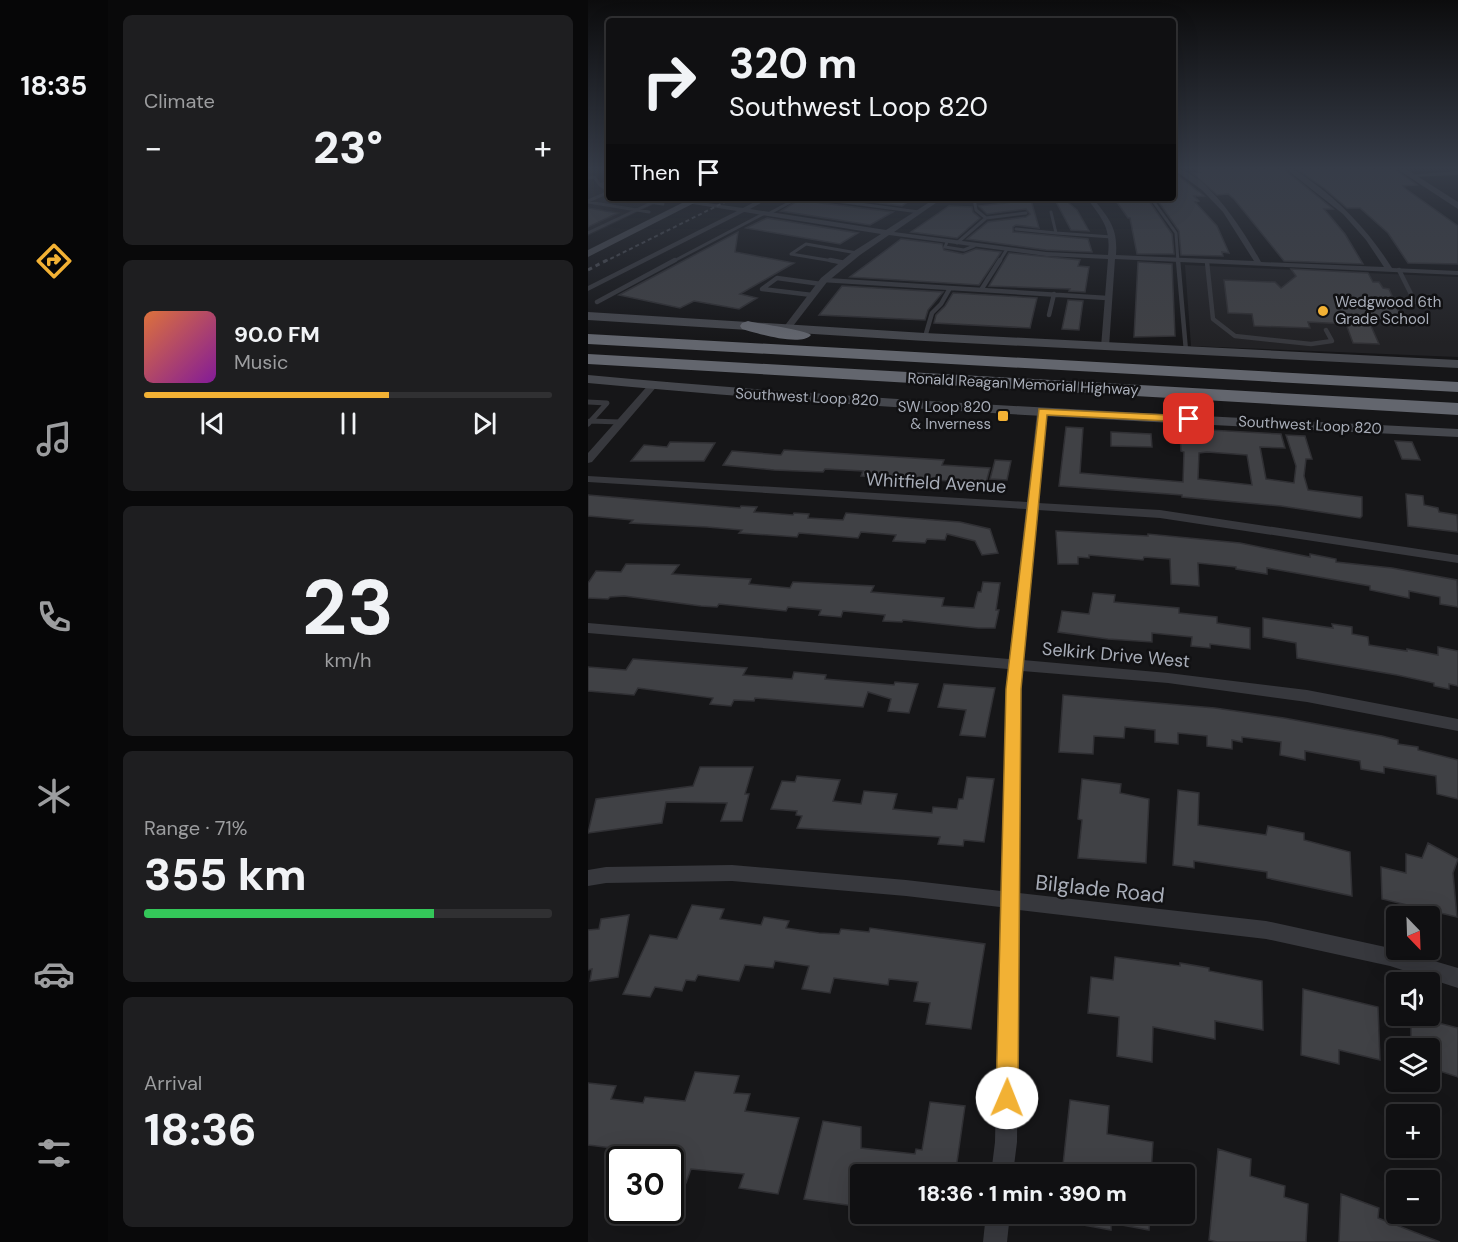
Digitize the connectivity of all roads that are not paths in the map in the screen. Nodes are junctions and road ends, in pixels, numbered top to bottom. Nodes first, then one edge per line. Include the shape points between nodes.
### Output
1 (615, 227) edge
2 (642, 227) edge
3 (710, 227) edge
4 (740, 227) edge
5 (849, 227) edge
6 (897, 227) edge
7 (976, 227) edge
8 (1055, 227) edge
9 (1110, 227) edge
10 (1172, 227) edge
11 (1238, 227) edge
12 (1361, 227) edge
13 (1016, 229) dead end
14 (888, 233) junction
15 (1056, 233) junction
16 (1112, 237) junction
17 (588, 242) edge
18 (947, 242) junction
19 (957, 243) junction
20 (974, 246) junction
21 (1007, 249) junction
22 (857, 253) junction
23 (588, 254) edge
24 (1113, 258) junction
25 (1180, 261) junction
26 (1207, 262) junction
27 (846, 263) junction
28 (1258, 264) junction
29 (1389, 269) junction
30 (1399, 270) junction
31 (1458, 273) edge
32 (823, 282) junction
33 (950, 288) junction
34 (588, 289) edge
35 (981, 290) junction
36 (1054, 294) junction
37 (812, 296) junction
38 (1107, 298) junction
39 (597, 302) dead end
40 (1415, 302) dead end
41 (1049, 315) dead end
42 (588, 316) edge
43 (650, 320) junction
44 (588, 326) edge
45 (748, 326) junction
46 (787, 328) junction
47 (1326, 330) dead end
48 (925, 337) junction
49 (588, 339) edge
50 (1105, 347) junction
51 (1186, 351) junction
52 (588, 359) edge
53 (1458, 364) edge
54 (588, 378) edge
55 (653, 385) junction
56 (1458, 385) edge
57 (588, 402) edge
58 (1368, 404) junction
59 (1458, 409) edge
60 (1042, 412) junction
61 (589, 422) edge
62 (620, 422) junction
63 (1458, 433) edge
64 (588, 460) edge
65 (588, 479) edge
66 (1031, 506) junction
67 (1458, 559) edge
68 (588, 628) edge
69 (1016, 665) junction
70 (1458, 725) edge
71 (588, 878) edge
72 (1010, 901) junction
73 (1458, 978) edge
74 (1003, 1164) edge
75 (997, 1224) edge
76 (995, 1242) edge

1 - 17 main road
2 - 23 main road
3 - 34 street
4 - 39 lane
5 - 14 street
6 - 14 street
7 - 19 lane
8 - 15 lane
9 - 16 street
10 - 25 lane
11 - 28 street
12 - 29 street
13 - 15 lane
14 - 18 street
14 - 22 street
15 - 16 lane
16 - 24 street
18 - 19 street
18 - 20 lane via 945,247 964,250
19 - 20 street
20 - 21 street
21 - 24 street
21 - 35 lane
22 - 27 street
22 - 27 lane via 806,244 791,254
24 - 25 street
24 - 38 street
25 - 26 street
25 - 51 lane
26 - 28 street
26 - 47 lane via 1213,319 1235,336 1311,344 1332,341
27 - 32 street
28 - 29 street
29 - 30 street
30 - 31 street
30 - 40 lane
32 - 33 lane
32 - 37 street
32 - 37 lane via 777,278 762,289
33 - 35 lane
33 - 48 lane via 932,314
35 - 36 lane
36 - 38 lane
36 - 41 lane
37 - 46 street
38 - 50 street
42 - 43 main road
43 - 44 main road
43 - 45 main road
45 - 46 main road
45 - 56 highway via 770,332 902,344 1426,374
46 - 48 main road
48 - 50 main road
49 - 56 highway, Ronald Reagan Memorial Highway
50 - 51 main road
51 - 53 main road
52 - 58 highway, Ronald Reagan Memorial Highway
54 - 55 main road, Southwest Loop 820
54 - 58 highway via 614,375 1065,401 1291,409
55 - 60 main road, Southwest Loop 820
55 - 62 street
57 - 61 lane via 607,403
58 - 59 highway, Ronald Reagan Memorial Highway
60 - 63 main road, Southwest Loop 820
60 - 66 street
61 - 62 lane
62 - 64 street
65 - 66 street, Whitfield Avenue
66 - 67 street, Whitfield Avenue via 1160,514
66 - 69 street
68 - 69 street, Selkirk Drive West
69 - 70 street, Selkirk Drive West via 1168,678 1307,696
69 - 72 street
71 - 72 street, Bilglade Road via 732,873
72 - 73 street, Bilglade Road via 1266,930 1390,957
72 - 74 street
75 - 76 street

